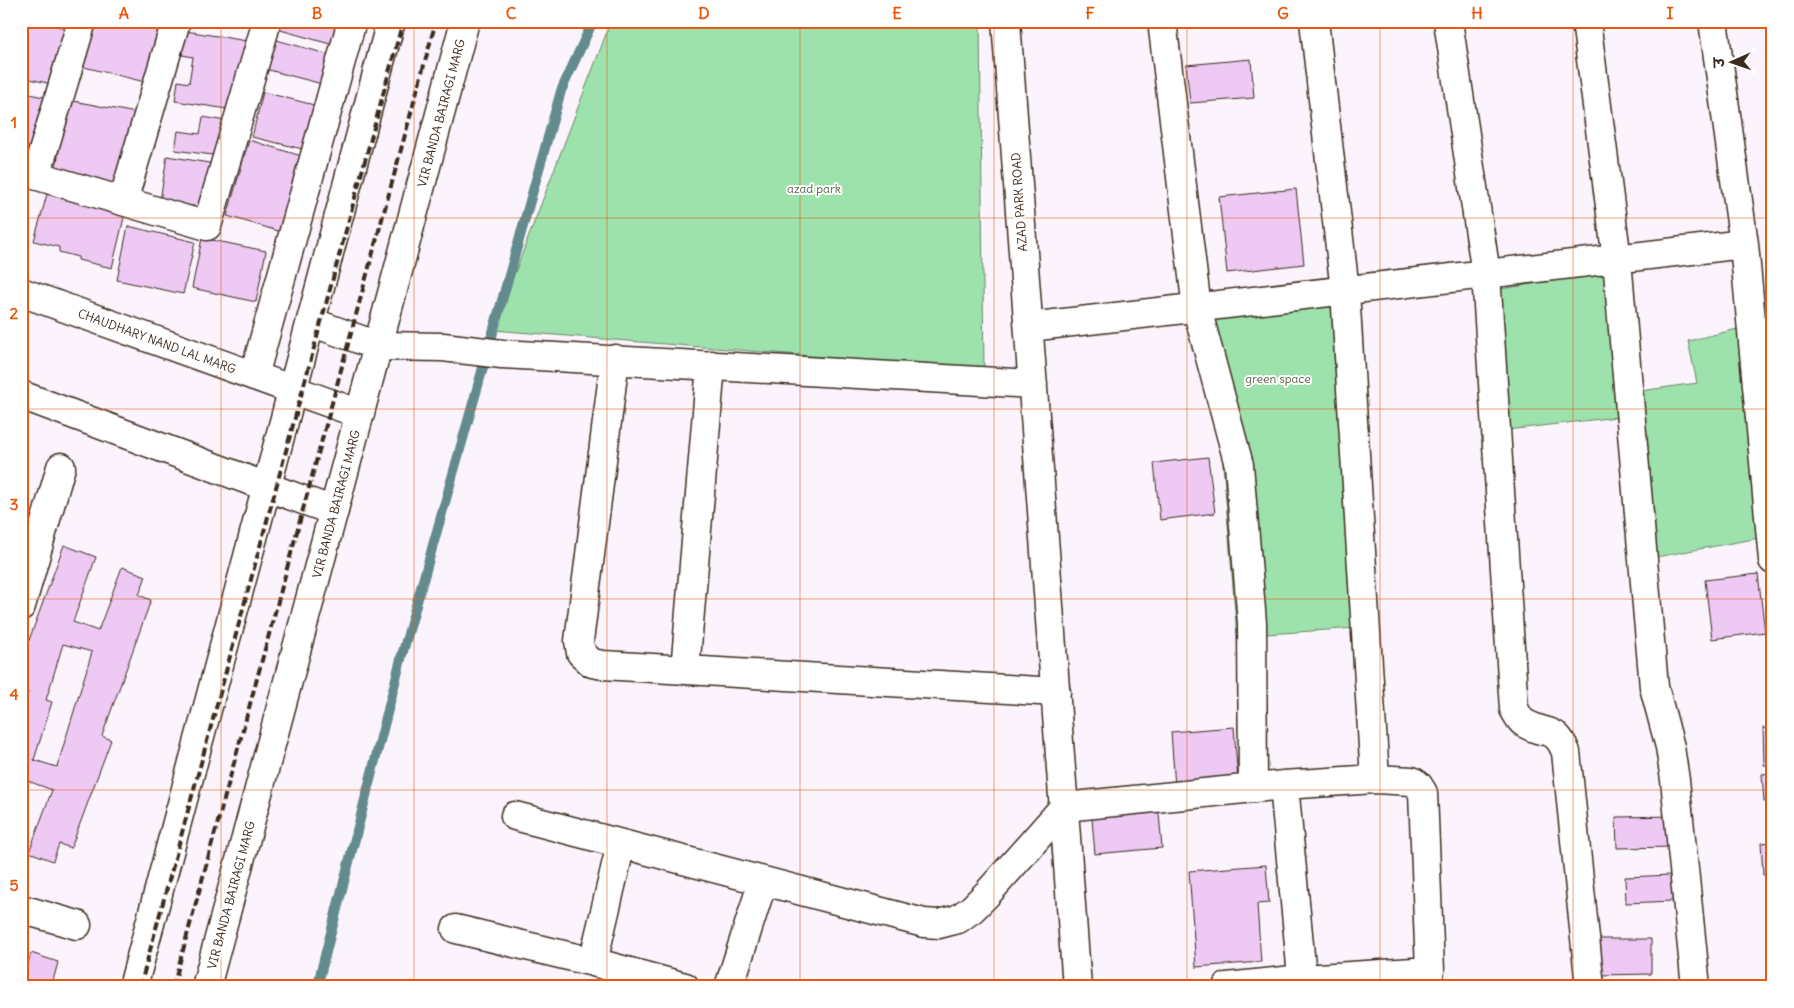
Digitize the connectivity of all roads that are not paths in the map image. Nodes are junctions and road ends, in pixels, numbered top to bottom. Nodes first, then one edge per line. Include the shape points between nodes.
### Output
1 (82, 21) edge
2 (176, 21) edge
3 (267, 21) edge
4 (352, 21) edge
5 (465, 21) edge
6 (1006, 21) edge
7 (1162, 21) edge
8 (1314, 21) edge
9 (1448, 21) edge
10 (1586, 21) edge
11 (1712, 21) edge
12 (386, 22) edge
13 (29, 173) edge
14 (123, 201) junction
15 (1744, 244) junction
16 (1617, 260) junction
17 (1486, 274) junction
18 (1345, 291) junction
19 (21, 292) edge
20 (1197, 309) junction
21 (311, 322) junction
22 (1029, 327) junction
23 (378, 346) junction
24 (615, 359) junction
25 (711, 365) junction
26 (254, 376) junction
27 (1033, 384) junction
28 (292, 390) junction
29 (21, 395) edge
30 (360, 414) junction
31 (61, 467) dead end
32 (267, 487) junction
33 (334, 511) junction
34 (1773, 560) edge
35 (21, 606) edge
36 (685, 670) junction
37 (1056, 692) junction
38 (1376, 779) junction
39 (1284, 786) junction
40 (1253, 788) junction
41 (1064, 807) junction
42 (515, 816) dead end
43 (622, 844) junction
44 (763, 881) junction
45 (21, 908) edge
46 (77, 925) dead end
47 (456, 929) dead end
48 (593, 962) junction
49 (1302, 983) edge
50 (133, 987) edge
51 (206, 987) edge
52 (685, 987) edge
53 (729, 987) edge
54 (1078, 987) edge
55 (1227, 987) edge
56 (1590, 987) edge
57 (1696, 987) edge

1 - 13 street
2 - 14 street
3 - 14 street via 207,226
4 - 26 street
5 - 23 street, VIR BANDA BAIRAGI MARG
6 - 22 street, AZAD PARK ROAD
7 - 20 street
8 - 18 street
9 - 17 street
10 - 16 street
11 - 15 street
12 - 21 street
13 - 14 street
15 - 16 street
15 - 34 street
16 - 17 street
16 - 57 street via 1654,686 1674,772
17 - 18 street
17 - 56 street via 1514,709 1525,724 1554,733 1566,752
18 - 20 street
18 - 38 street
19 - 26 street, CHAUDHARY NAND LAL MARG
20 - 22 street
20 - 40 street via 1239,465 1252,623
21 - 23 street
21 - 28 street
22 - 27 street, AZAD PARK ROAD
23 - 24 street via 443,347 502,354
23 - 30 street, VIR BANDA BAIRAGI MARG
24 - 25 street
24 - 36 street via 579,641 581,653 592,663 603,665
25 - 27 street
25 - 36 street
26 - 28 street, CHAUDHARY NAND LAL MARG
27 - 37 street, AZAD PARK ROAD
28 - 30 street, CHAUDHARY NAND LAL MARG
28 - 32 street
29 - 32 street
30 - 33 street, VIR BANDA BAIRAGI MARG
31 - 35 street
32 - 33 street
32 - 50 street
33 - 51 street, VIR BANDA BAIRAGI MARG
36 - 37 street
37 - 41 street, AZAD PARK ROAD
38 - 39 street
38 - 49 street via 1412,781 1423,793 1430,971
39 - 40 street
39 - 49 street
40 - 41 street
41 - 44 street via 972,909 958,919 939,924 924,923
41 - 54 street, AZAD PARK ROAD
42 - 43 street
43 - 44 street
43 - 48 street
44 - 53 street
45 - 46 street
47 - 48 street
48 - 52 street
49 - 55 street

